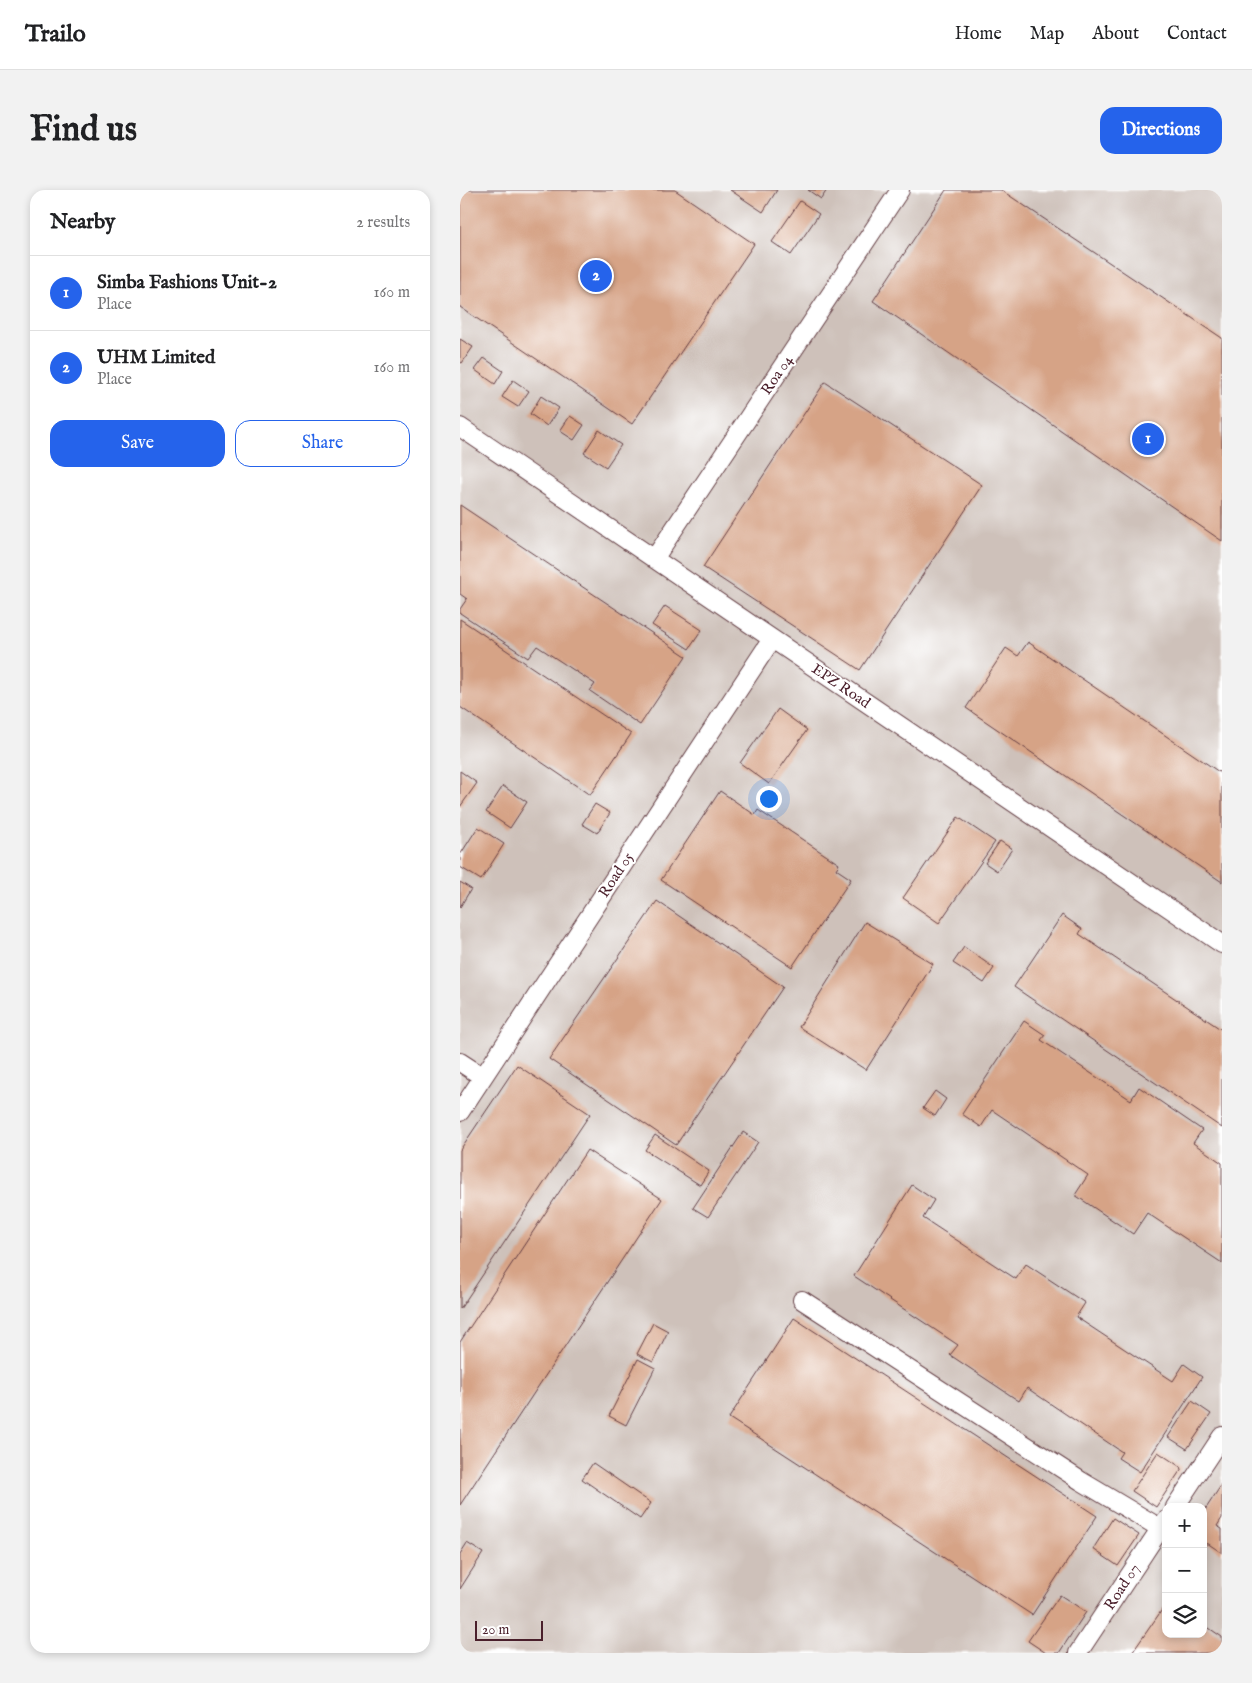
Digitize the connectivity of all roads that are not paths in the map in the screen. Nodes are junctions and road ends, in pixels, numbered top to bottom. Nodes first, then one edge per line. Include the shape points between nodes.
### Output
1 (900, 190) edge
2 (460, 427) edge
3 (654, 559) junction
4 (772, 639) junction
5 (1222, 944) edge
6 (460, 1062) edge
7 (483, 1077) junction
8 (460, 1112) edge
9 (802, 1300) dead end
10 (1222, 1436) edge
11 (1178, 1503) edge
12 (1162, 1523) edge
13 (1162, 1526) edge
14 (1078, 1653) edge

1 - 3 street, Roa 04
2 - 3 street, EPZ Road
3 - 4 street, EPZ Road
4 - 5 street, EPZ Road
4 - 7 street, Road 05
6 - 7 street
7 - 8 street, Road 05
9 - 12 street via 1081,1480
10 - 11 street
13 - 14 street, Road 07

